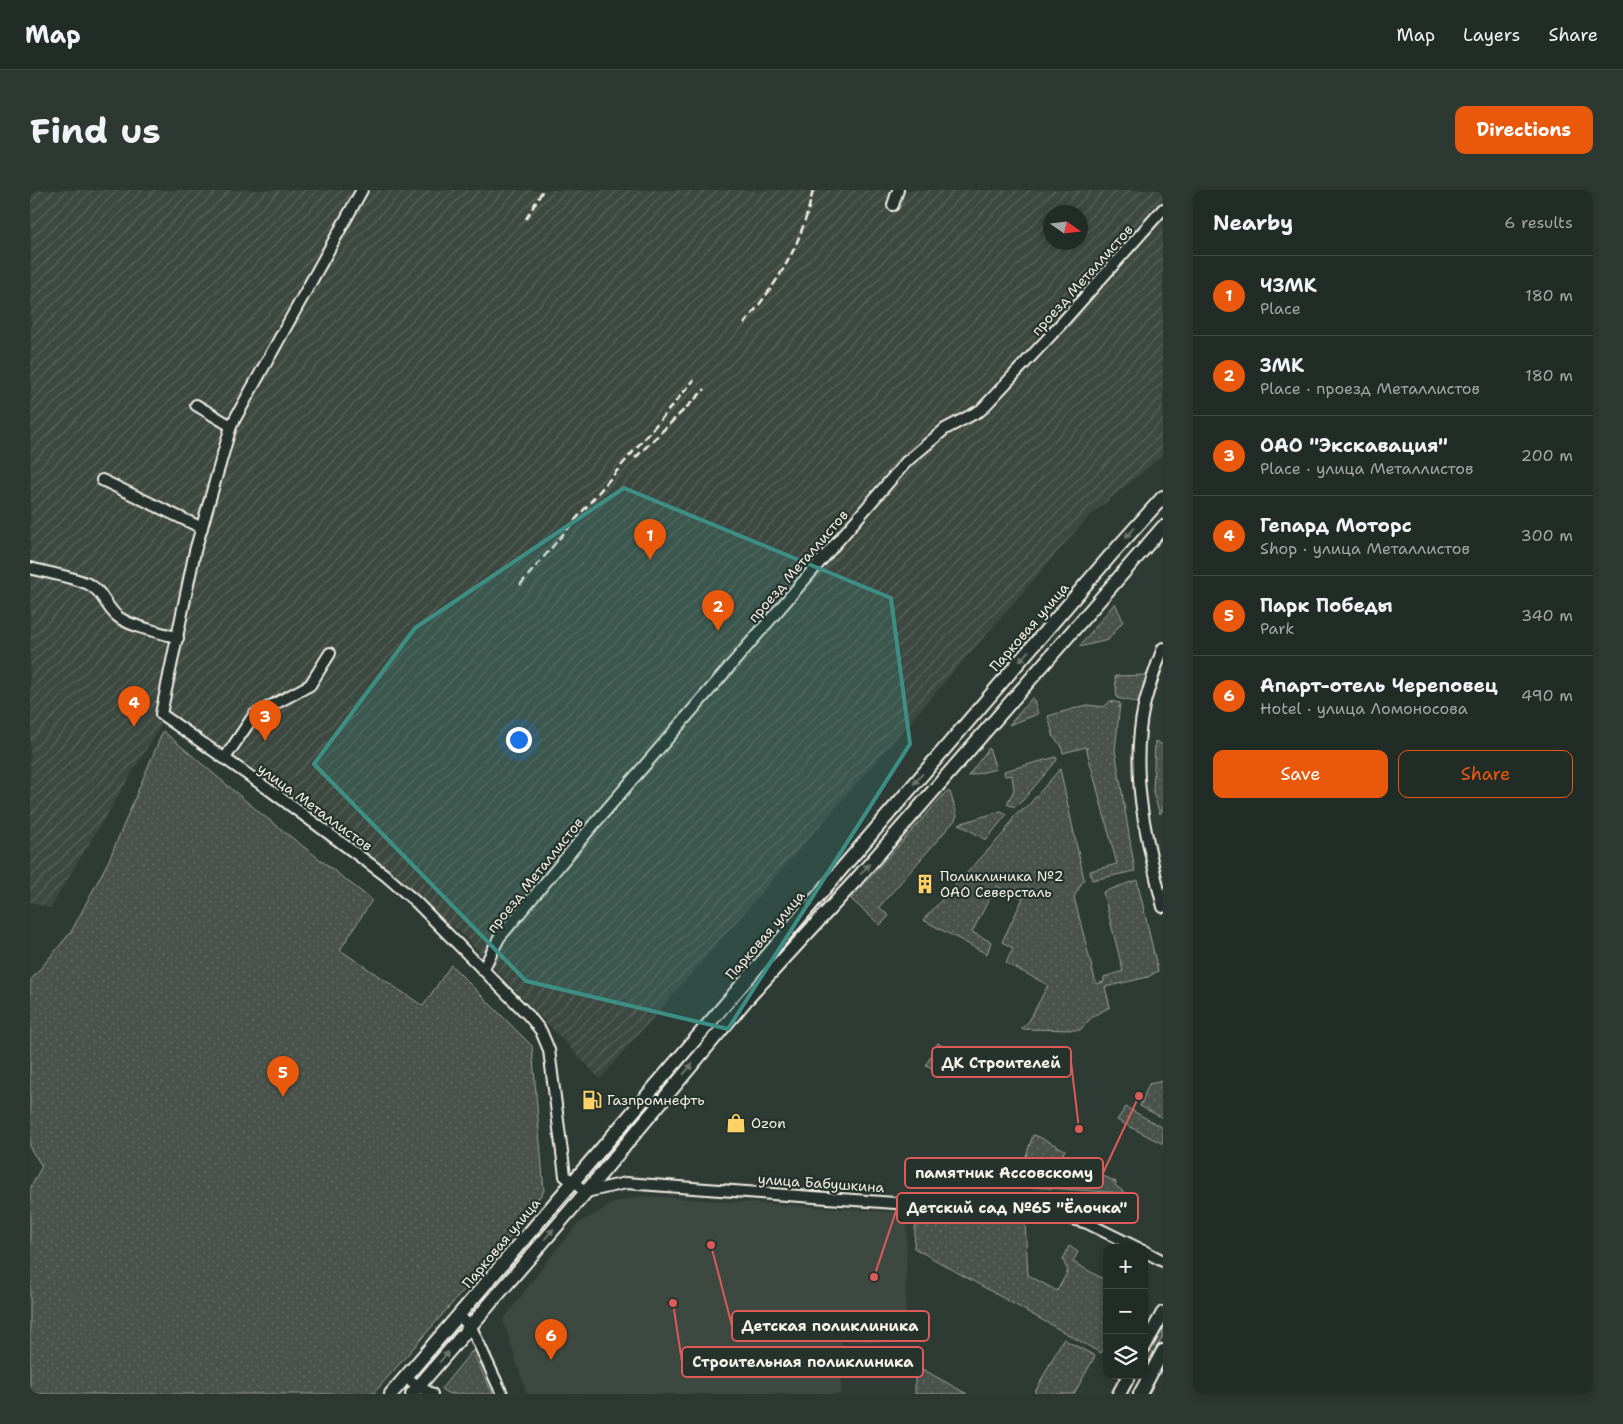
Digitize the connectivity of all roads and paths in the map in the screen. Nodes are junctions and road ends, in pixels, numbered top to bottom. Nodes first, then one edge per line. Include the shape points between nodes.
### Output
1 (362, 190) edge
2 (898, 190) edge
3 (893, 205) dead end
4 (1163, 209) edge
5 (196, 405) dead end
6 (231, 426) junction
7 (102, 480) dead end
8 (1163, 497) edge
9 (1163, 527) edge
10 (202, 528) junction
11 (30, 568) edge
12 (178, 638) junction
13 (1163, 648) edge
14 (330, 653) dead end
15 (225, 758) junction
16 (1163, 907) edge
17 (483, 970) junction
18 (572, 1182) junction
19 (586, 1192) junction
20 (1130, 1244) edge
21 (1148, 1253) edge
22 (1163, 1261) edge
23 (1163, 1313) edge
24 (459, 1316) junction
25 (470, 1327) junction
26 (1148, 1340) edge
27 (1163, 1352) edge
28 (406, 1377) junction
29 (1127, 1379) edge
30 (415, 1390) edge
31 (391, 1394) edge
32 (432, 1394) edge
33 (502, 1394) edge
34 (1119, 1394) edge
35 (1140, 1394) edge

1 - 6 street, улица Металлистов
2 - 3 street
4 - 17 street, проезд Металлистов via 980,410 945,429 906,462 582,838 500,938
5 - 6 street
6 - 10 street, улица Металлистов
7 - 10 street
8 -> 18 main road, Парковая улица
19 -> 9 main road, Парковая улица via 747,999 855,881
10 - 12 street, улица Металлистов
11 - 12 street via 87,583 99,591 116,615 129,623
12 - 15 street, улица Металлистов via 161,714
13 - 16 street via 1144,706 1140,730 1139,788
14 - 15 street via 310,685 254,715
15 - 17 street, улица Металлистов via 385,875
17 - 18 street, улица Металлистов via 529,1016 541,1031 549,1050 565,1176
18 - 19 street
18 - 24 main road, Парковая улица
19 - 20 street, улица Бабушкина via 626,1183 1057,1215 1087,1223
25 -> 19 main road, Парковая улица
21 - 22 street
23 - 26 main road
24 - 25 street
24 - 28 main road, Парковая улица
30 -> 25 main road, Парковая улица
25 - 33 street
27 - 35 main road
28 - 30 street
28 - 31 main road, Парковая улица
29 - 34 main road
30 - 32 street

